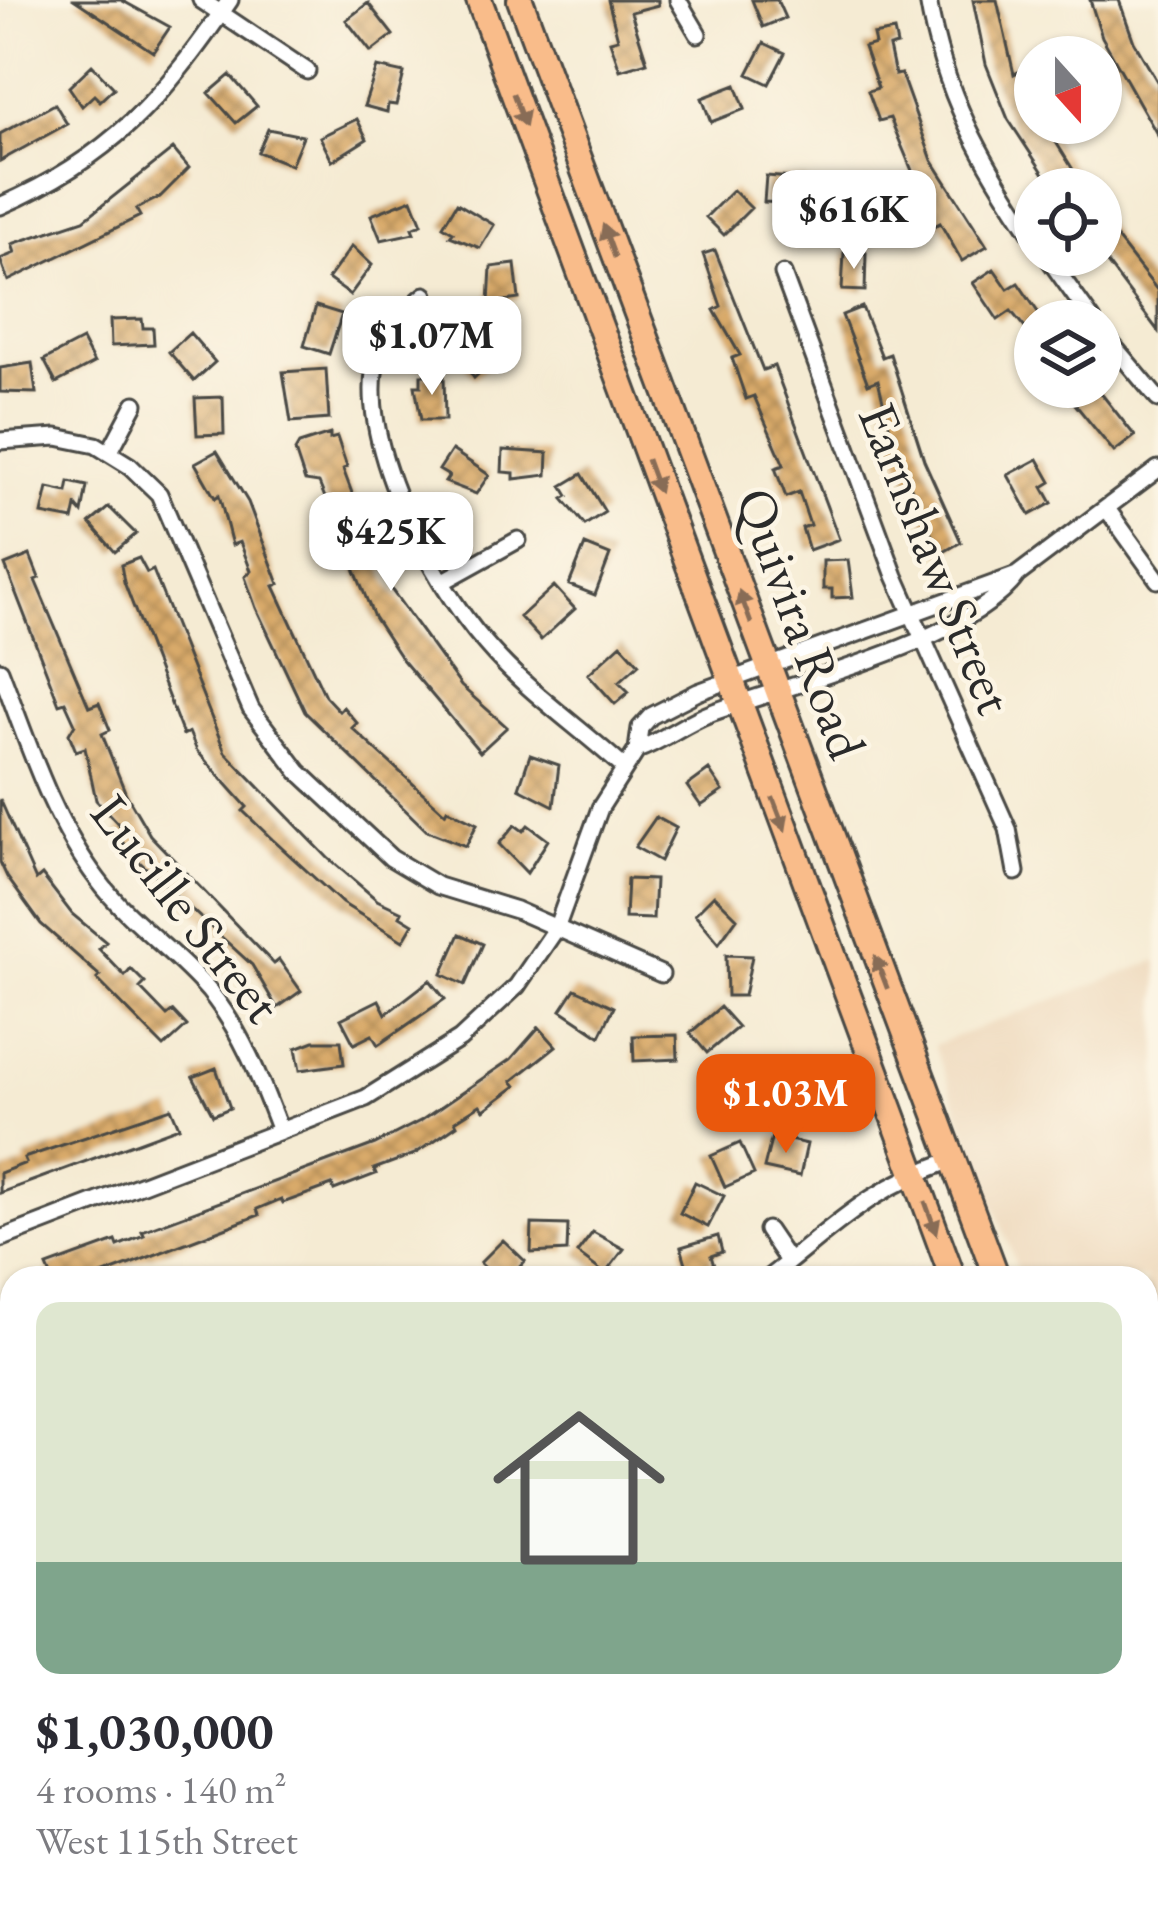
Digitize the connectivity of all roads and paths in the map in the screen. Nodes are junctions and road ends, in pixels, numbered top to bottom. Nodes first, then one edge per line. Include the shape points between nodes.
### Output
1 (201, 0) edge
2 (478, 0) edge
3 (520, 0) edge
4 (678, 0) edge
5 (928, 0) edge
6 (225, 7) edge
7 (698, 34) dead end
8 (307, 70) dead end
9 (0, 206) edge
10 (1014, 206) edge
11 (783, 274) dead end
12 (425, 295) dead end
13 (1122, 356) edge
14 (1158, 399) edge
15 (135, 404) dead end
16 (0, 441) edge
17 (110, 453) junction
18 (1158, 469) edge
19 (1107, 509) junction
20 (518, 540) dead end
21 (1017, 575) junction
22 (1158, 580) edge
23 (444, 581) junction
24 (911, 615) junction
25 (920, 637) junction
26 (0, 670) edge
27 (772, 680) junction
28 (733, 693) junction
29 (637, 749) junction
30 (623, 766) junction
31 (1016, 872) dead end
32 (556, 929) junction
33 (661, 974) dead end
34 (280, 1131) junction
35 (952, 1160) junction
36 (915, 1173) junction
37 (767, 1230) dead end
38 (0, 1239) edge
39 (788, 1261) junction
40 (782, 1266) edge
41 (949, 1266) edge
42 (992, 1266) edge

1 - 6 street
2 -> 28 main road, Quivira Road
27 -> 3 main road, Quivira Road
4 - 7 street
5 - 10 street via 949,91
6 - 8 street
6 - 9 street via 186,68 106,147
11 - 24 street, Earnshaw Street
12 - 23 street via 380,346 371,402 404,503
13 - 14 street
15 - 17 street
16 - 17 street via 57,437
17 - 32 street via 159,494 251,709 299,772 411,872
18 - 19 street
19 - 21 street
19 - 22 street
20 - 23 street
21 - 24 street
21 - 25 street via 1003,596
23 - 30 street via 518,679
24 - 25 street, Earnshaw Street
24 - 27 street
25 - 27 street
25 - 31 street, Earnshaw Street via 1009,829
26 - 34 street, Lucille Street via 63,826 116,902 227,1017
27 - 28 street
27 - 28 street
35 -> 27 main road, Quivira Road
28 - 29 street
28 - 29 street via 651,716
28 -> 36 main road, Quivira Road
29 - 30 street
30 - 32 street
32 - 33 street
32 - 34 street via 517,986 460,1039 366,1098
34 - 38 street
35 - 36 street
35 - 42 main road, Quivira Road
36 - 39 street via 845,1211
36 -> 41 main road, Quivira Road
37 - 39 street
39 - 40 street

